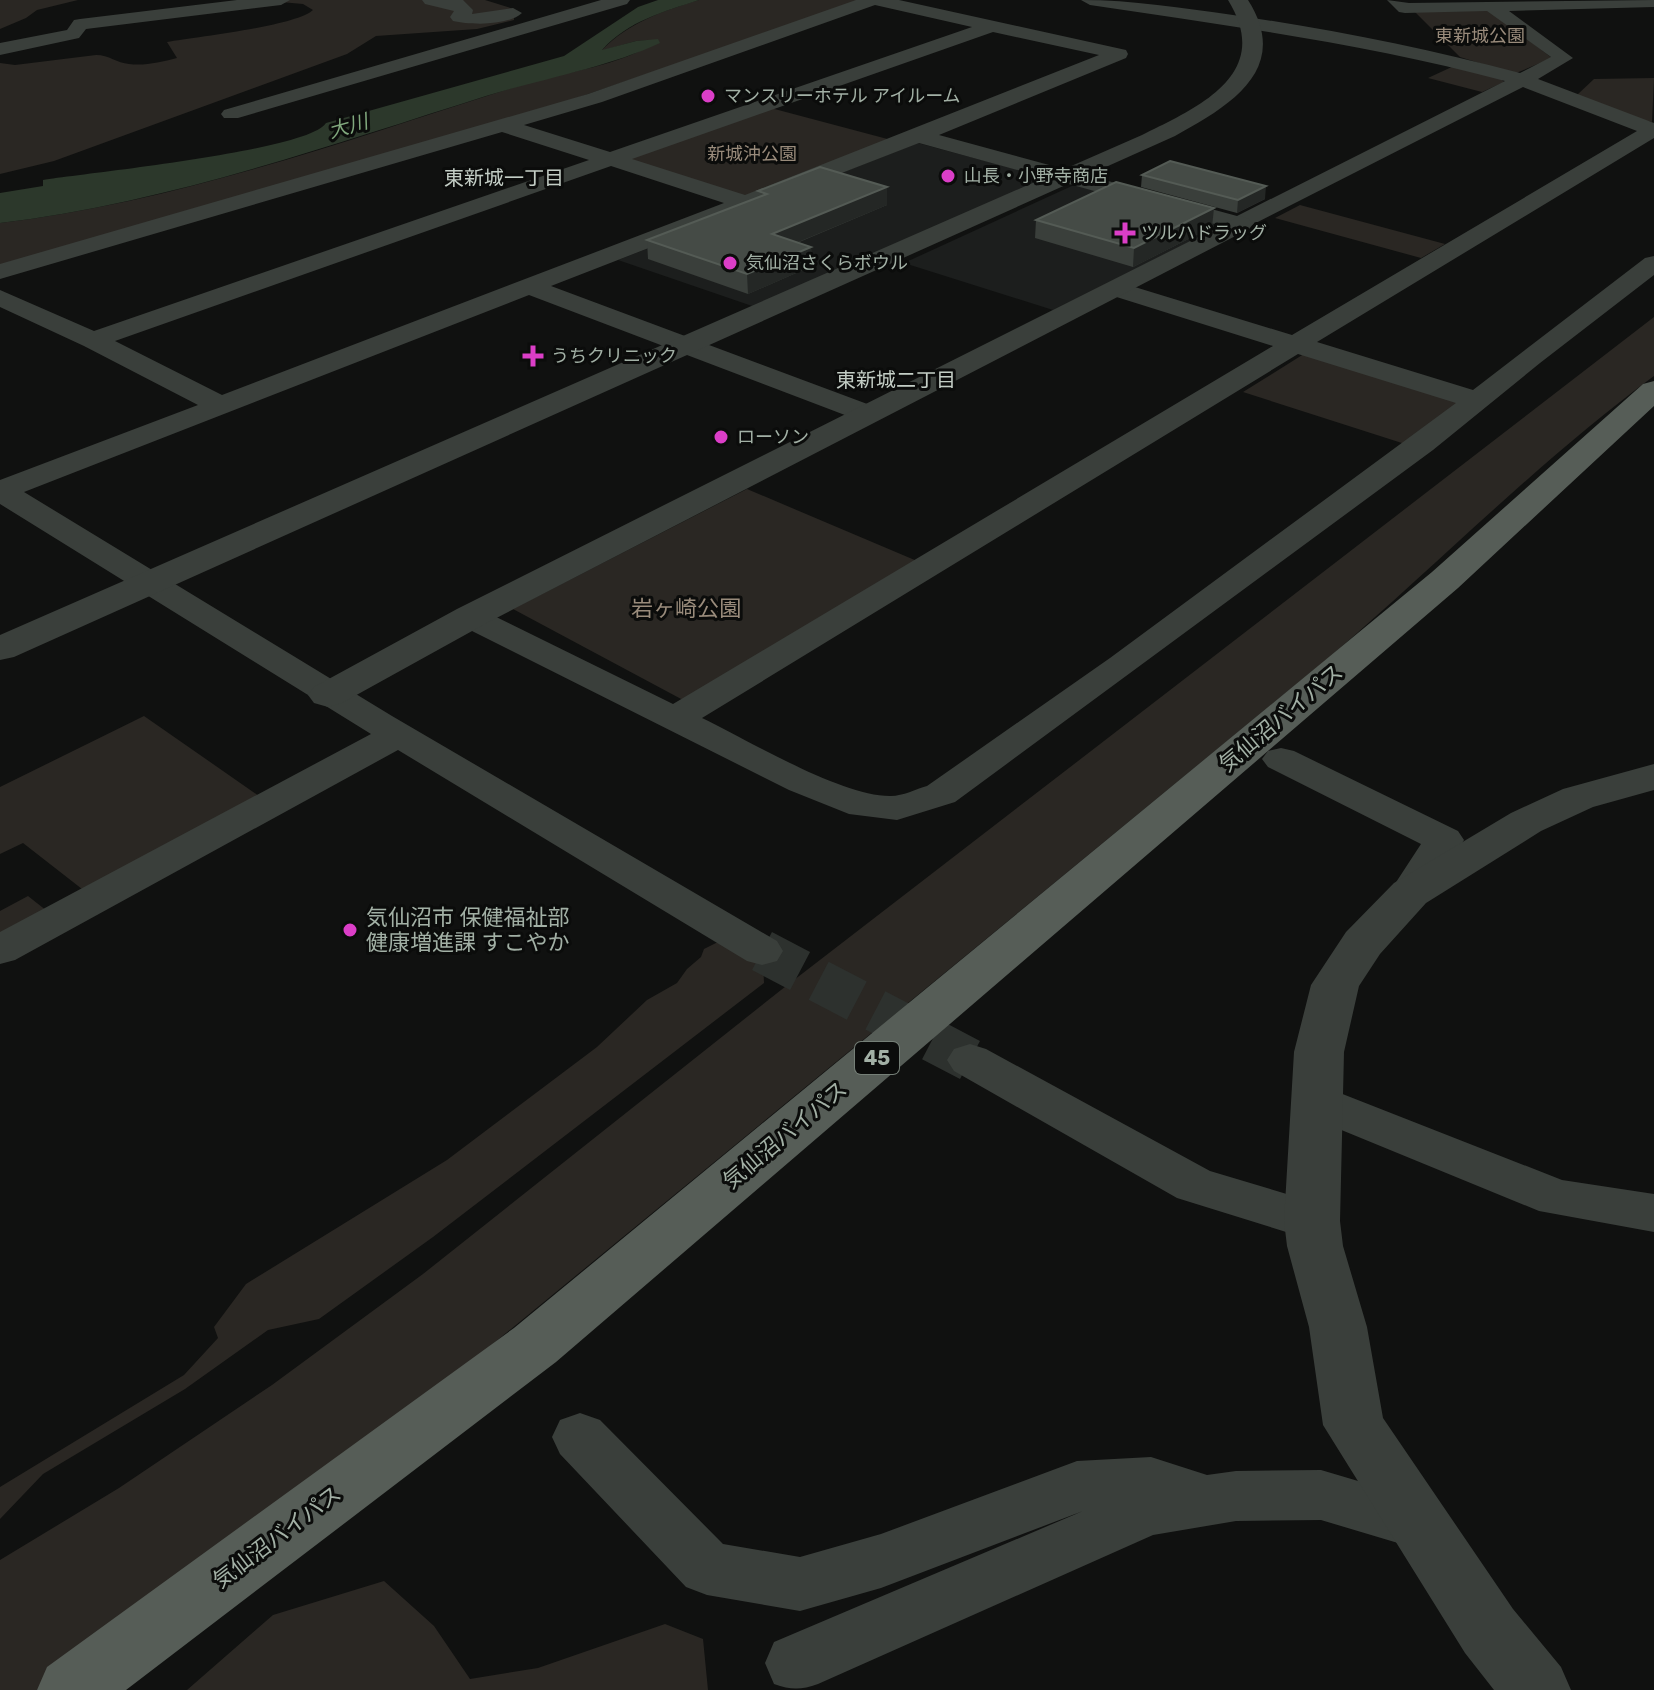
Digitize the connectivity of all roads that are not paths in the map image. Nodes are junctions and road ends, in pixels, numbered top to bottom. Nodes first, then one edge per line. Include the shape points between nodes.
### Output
1 (281, 0) edge
2 (431, 0) edge
3 (621, 0) edge
4 (874, 0) edge
5 (1106, 2) edge
6 (1400, 4) edge
7 (1442, 4) edge
8 (1491, 6) junction
9 (565, 7) edge
10 (1649, 10) edge
11 (1245, 12) edge
12 (992, 26) junction
13 (1036, 35) junction
14 (0, 49) edge
15 (1453, 60) junction
16 (1521, 79) junction
17 (231, 114) dead end
18 (505, 126) junction
19 (1653, 130) edge
20 (918, 136) junction
21 (610, 159) junction
22 (1070, 178) junction
23 (745, 202) junction
24 (1240, 224) junction
25 (1654, 263) edge
26 (0, 272) edge
27 (527, 286) junction
28 (1116, 289) junction
29 (0, 298) edge
30 (93, 340) junction
31 (1293, 343) junction
32 (687, 347) junction
33 (1654, 390) edge
34 (1477, 400) junction
35 (218, 404) junction
36 (868, 414) junction
37 (0, 491) edge
38 (148, 583) junction
39 (470, 617) junction
40 (0, 649) edge
41 (328, 695) junction
42 (677, 717) junction
43 (400, 734) junction
44 (1281, 759) dead end
45 (1654, 777) edge
46 (1410, 893) junction
47 (0, 950) edge
48 (762, 951) tunnel mouth
49 (970, 1060) tunnel mouth
50 (1317, 1101) junction
51 (1654, 1213) edge
52 (1312, 1221) junction
53 (580, 1437) dead end
54 (1208, 1501) junction
55 (1418, 1523) junction
56 (796, 1663) dead end
57 (71, 1690) edge
58 (1537, 1690) edge

1 - 14 street via 80,24 73,34
2 - 9 street via 456,3 464,10 459,17 472,19
3 - 9 street via 593,8
4 - 12 street
4 - 18 street
5 - 11 street
5 - 13 street
6 - 7 street
6 - 15 street
7 - 8 street
8 - 10 street via 1624,3
8 - 16 street via 1564,58
9 - 17 street
11 - 15 street
11 - 22 street via 1254,52 1244,76 1197,116
12 - 13 street
12 - 21 street
13 - 20 street via 1119,54
15 - 16 street
16 - 19 street
16 - 24 street
18 - 21 street
18 - 26 street
19 - 31 street
20 - 22 street
20 - 23 street
21 - 23 street
21 - 30 street
22 - 24 street
22 - 32 street
23 - 27 street
24 - 28 street
25 - 34 street
27 - 32 street
27 - 35 street
28 - 31 street
28 - 36 street
29 - 30 street
30 - 35 street
31 - 34 street
31 - 42 street
32 - 36 street
32 - 38 street
33 - 57 highway, 気仙沼バイパス / 45 via 1445,580 535,1345
34 - 42 street via 1148,647 941,794 897,808 863,806 803,782
35 - 37 street
36 - 39 street
37 - 38 street
38 - 40 street
38 - 41 street
39 - 41 street
39 - 42 street
41 - 43 street
43 - 47 street
43 - 48 street
44 - 46 street via 1444,840
45 - 46 street via 1578,798 1526,822
46 - 50 street via 1363,943 1335,985 1319,1052
49 - 52 street via 1194,1185
50 - 51 street via 1556,1198
50 - 52 street
52 - 55 street via 1338,1327 1354,1425
53 - 54 street via 707,1568 800,1584 881,1561 1077,1486 1151,1482
54 - 55 street via 1321,1495
54 - 56 street via 1148,1510
55 - 58 street via 1489,1631

